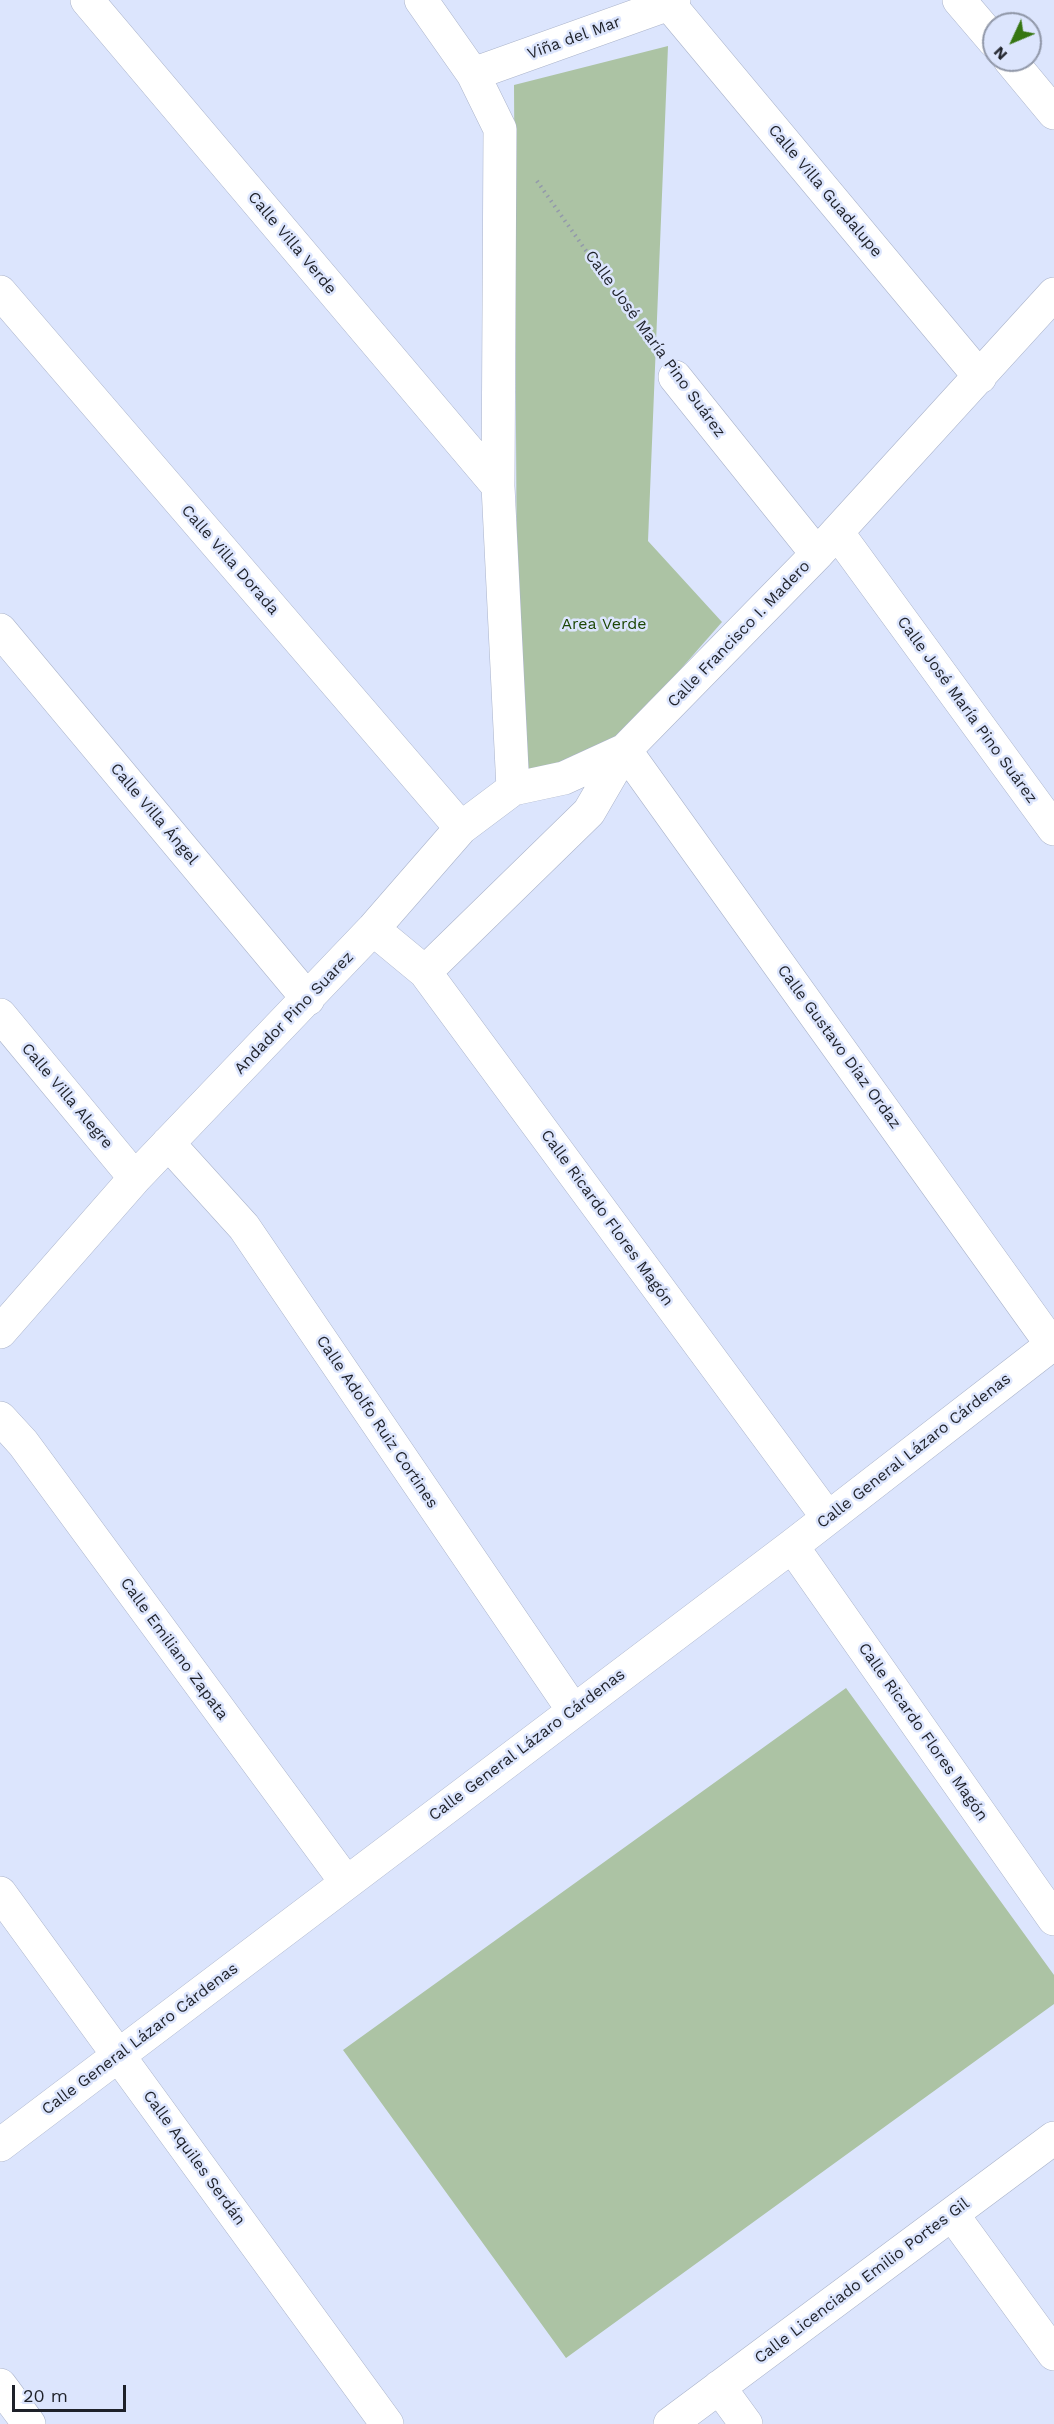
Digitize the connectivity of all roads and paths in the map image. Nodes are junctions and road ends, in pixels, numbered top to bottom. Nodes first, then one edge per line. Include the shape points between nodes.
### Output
1 (87, 0) edge
2 (421, 0) edge
3 (959, 0) edge
4 (672, 2) edge
5 (982, 27) edge
6 (1020, 72) edge
7 (473, 74) junction
8 (1054, 112) edge
9 (534, 177) dead end
10 (0, 292) edge
11 (1048, 315) edge
12 (675, 377) joint
13 (980, 377) junction
14 (498, 486) junction
15 (827, 543) junction
16 (0, 630) edge
17 (625, 750) junction
18 (513, 789) junction
19 (461, 828) junction
20 (1054, 830) edge
21 (373, 929) junction
22 (425, 972) junction
23 (308, 999) junction
24 (0, 1015) edge
25 (168, 1143) junction
26 (135, 1178) junction
27 (0, 1332) edge
28 (1053, 1344) edge
29 (0, 1418) edge
30 (828, 1518) junction
31 (792, 1546) junction
32 (573, 1710) junction
33 (346, 1882) junction
34 (0, 1893) edge
35 (1054, 1919) edge
36 (119, 2055) junction
37 (1054, 2138) edge
38 (0, 2145) edge
39 (952, 2214) junction
40 (1054, 2355) edge
41 (0, 2385) edge
42 (719, 2387) junction
43 (29, 2424) edge
44 (387, 2424) edge
45 (670, 2424) edge
46 (746, 2424) edge

1 - 14 street, Calle Villa Verde
2 - 7 street
3 - 5 street
4 - 7 street, Viña del Mar
4 - 13 street, Calle Villa Guadalupe
6 - 8 street
7 - 14 street via 500,129
9 - 12 path, Calle José María Pino Suárez
10 - 19 street, Calle Villa Dorada
11 - 13 street, Calle Francisco I. Madero
12 - 15 street, Calle José María Pino Suárez
13 - 15 street, Calle Francisco I. Madero
14 - 18 street
15 - 17 street, Calle Francisco I. Madero
15 - 20 street, Calle José María Pino Suárez
16 - 23 street, Calle Villa Ángel
17 - 18 street, Andador Pino Suarez via 564,778
17 - 22 street, Calle Francisco I. Madero via 589,812
17 - 28 street, Calle Gustavo Díaz Ordaz
18 - 19 street, Andador Pino Suarez
19 - 21 street, Andador Pino Suarez
21 - 22 street, Calle Ricardo Flores Magón
21 - 23 street, Andador Pino Suarez
22 - 30 street, Calle Ricardo Flores Magón
23 - 25 street, Andador Pino Suarez
24 - 26 street, Calle Villa Alegre
25 - 26 street, Andador Pino Suarez
25 - 32 street, Calle Adolfo Ruiz Cortines via 244,1227
26 - 27 street, Andador Pino Suarez
28 - 30 street, Calle General Lázaro Cárdenas
29 - 33 street, Calle Emiliano Zapata via 23,1443
30 - 31 street, Calle General Lázaro Cárdenas
31 - 32 street, Calle General Lázaro Cárdenas
31 - 35 street, Calle Ricardo Flores Magón
32 - 33 street, Calle General Lázaro Cárdenas
33 - 36 street, Calle General Lázaro Cárdenas
34 - 36 street, Calle Aquiles Serdán
36 - 38 street, Calle General Lázaro Cárdenas
36 - 44 street, Calle Aquiles Serdán
37 - 39 street, Calle Licenciado Emilio Portes Gil
39 - 40 street
39 - 42 street, Calle Licenciado Emilio Portes Gil
41 - 43 street
42 - 45 street, Calle Licenciado Emilio Portes Gil
42 - 46 street

